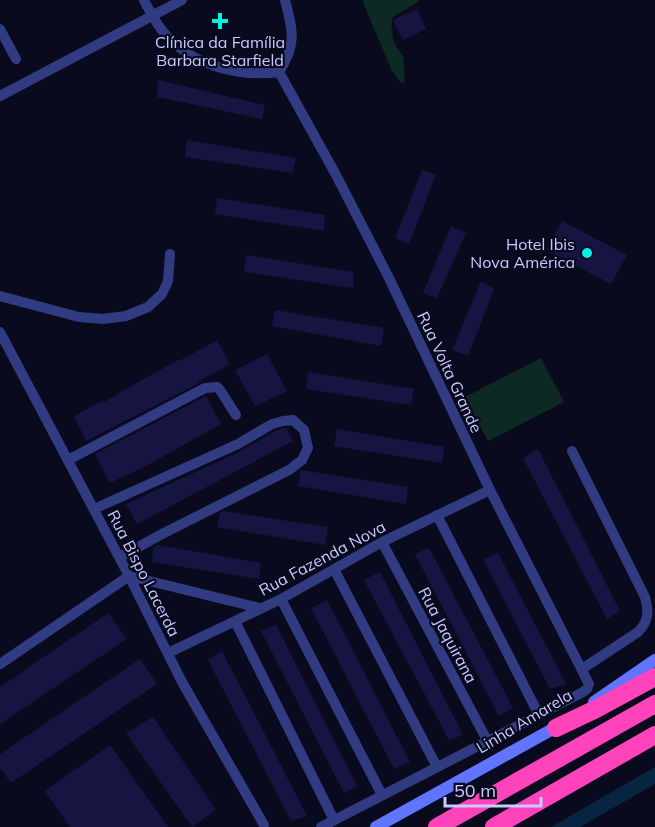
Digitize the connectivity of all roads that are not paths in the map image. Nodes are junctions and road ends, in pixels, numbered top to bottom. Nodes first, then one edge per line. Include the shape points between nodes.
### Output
1 (144, 0) edge
2 (182, 0) edge
3 (285, 0) edge
4 (152, 15) junction
5 (0, 28) edge
6 (16, 59) dead end
7 (279, 72) junction
8 (0, 96) edge
9 (170, 254) dead end
10 (0, 296) edge
11 (0, 332) edge
12 (236, 415) dead end
13 (572, 451) dead end
14 (68, 460) junction
15 (490, 490) junction
16 (94, 508) junction
17 (437, 515) junction
18 (382, 542) junction
19 (120, 557) junction
20 (334, 569) junction
21 (129, 576) junction
22 (281, 598) junction
23 (260, 608) junction
24 (235, 621) junction
25 (168, 653) junction
26 (655, 660) edge
27 (0, 664) edge
28 (582, 669) junction
29 (655, 677) edge
30 (655, 704) edge
31 (539, 715) junction
32 (556, 728) junction
33 (655, 735) edge
34 (488, 742) junction
35 (437, 767) junction
36 (382, 795) junction
37 (334, 820) junction
38 (264, 825) dead end
39 (321, 827) edge
40 (376, 827) edge
41 (437, 827) edge
42 (494, 827) edge

1 - 4 street
2 - 4 street
3 - 7 street via 292,43
4 - 7 street via 166,36 196,58 239,72
4 - 8 street
5 - 6 street
7 - 15 street, Rua Volta Grande via 389,278
9 - 10 street via 168,281 162,294 148,307 126,316 79,317
11 - 14 street, Rua Bispo Lacerda
12 - 14 street via 217,387 206,388
13 - 28 street via 648,607 648,618 638,632
14 - 16 street, Rua Bispo Lacerda
15 - 17 street, Rua Fazenda Nova
15 - 28 street, Rua Volta Grande
16 - 19 street, Rua Bispo Lacerda
16 - 19 street via 238,444 272,424 293,420 304,430 308,448 302,460 289,470
17 - 18 street, Rua Fazenda Nova
17 - 31 street
18 - 20 street, Rua Fazenda Nova
18 - 34 street, Rua Jaquirana
19 - 21 street, Rua Bispo Lacerda
20 - 22 street, Rua Fazenda Nova
20 - 35 street
21 - 23 street
21 - 25 street, Rua Bispo Lacerda
21 - 27 street
22 - 23 street, Rua Fazenda Nova
22 - 36 street
23 - 24 street, Rua Fazenda Nova
24 - 25 street, Rua Fazenda Nova
24 - 37 street
25 - 38 street, Rua Bispo Lacerda
26 - 32 main road, Linha Amarela
28 - 31 street, Rua Volta Grande via 588,687
29 - 32 highway
30 - 41 highway
31 - 34 street
32 - 40 main road, Linha Amarela
33 - 42 highway
34 - 35 street
35 - 36 street
36 - 37 street
37 - 39 street

